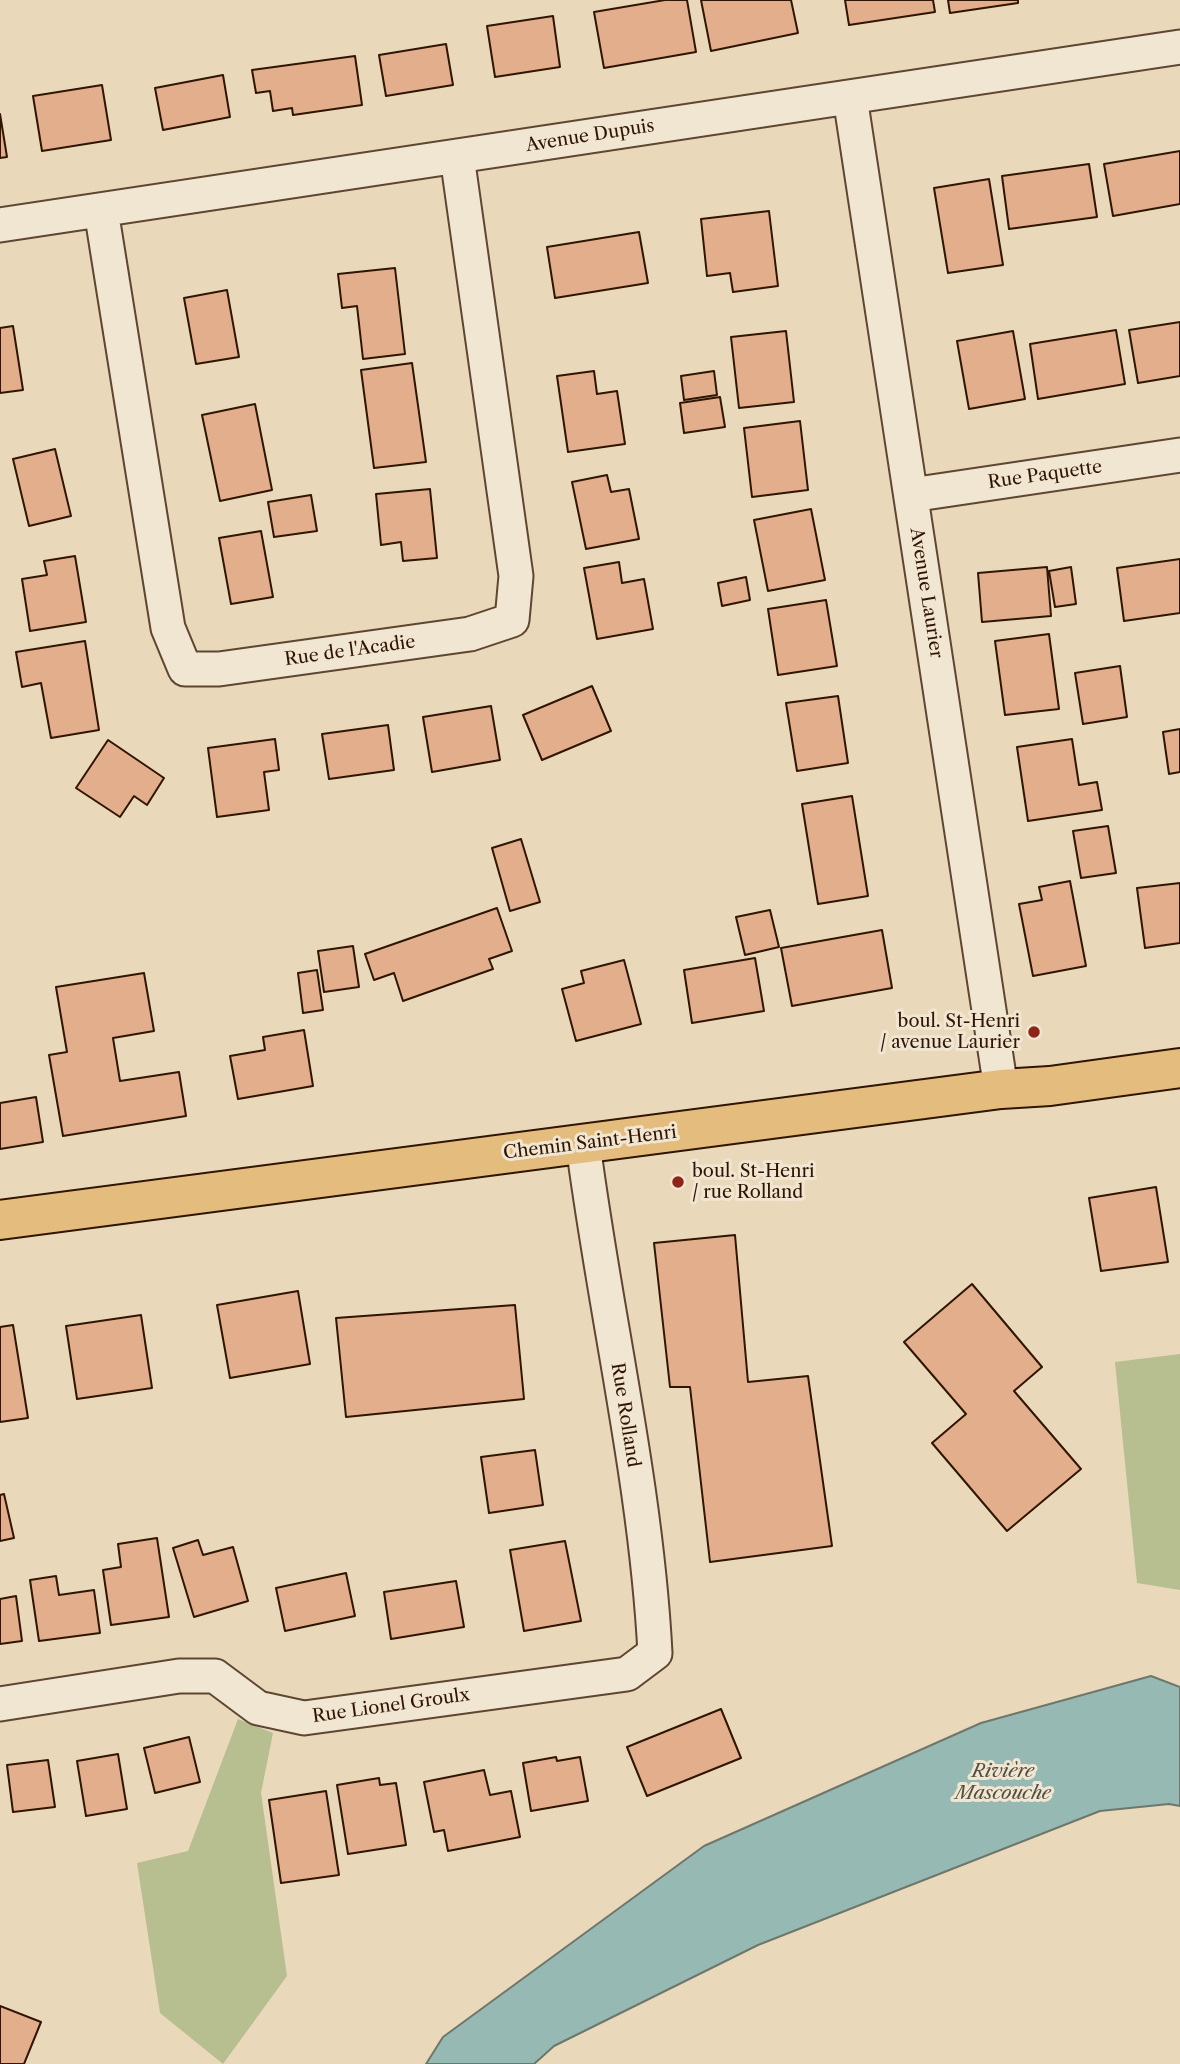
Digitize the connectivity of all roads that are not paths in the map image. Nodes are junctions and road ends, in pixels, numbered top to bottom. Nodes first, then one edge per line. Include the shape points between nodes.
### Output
1 (1180, 47) edge
2 (850, 97) junction
3 (457, 156) junction
4 (101, 210) junction
5 (0, 225) edge
6 (1180, 455) edge
7 (911, 495) junction
8 (1180, 1068) edge
9 (1001, 1089) junction
10 (583, 1144) junction
11 (0, 1220) edge
12 (627, 1674) joint
13 (0, 1704) edge

1 - 2 street, Avenue Dupuis
2 - 3 street, Avenue Dupuis
2 - 7 street, Avenue Laurier
3 - 4 street, Avenue Dupuis
3 - 4 street, Rue de l'Acadie via 516,576 512,620 470,634 219,669 185,669 168,628
4 - 5 street, Avenue Dupuis
6 - 7 street, Rue Paquette
7 - 9 street, Avenue Laurier
8 - 9 main road, Chemin Saint-Henri
9 - 10 main road, Chemin Saint-Henri
10 - 11 main road, Chemin Saint-Henri
10 - 12 street, Rue Rolland via 652,1591 655,1653
12 - 13 street, Rue Lionel Groulx via 304,1718 258,1708 215,1676 179,1676

